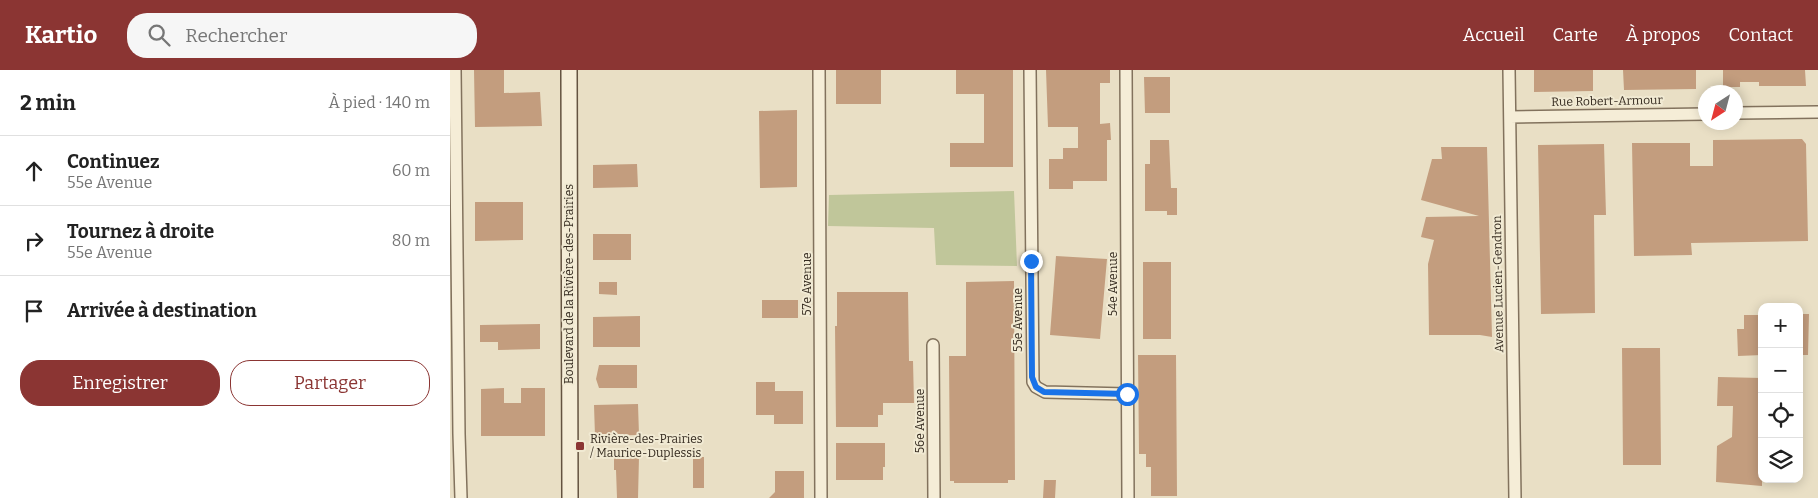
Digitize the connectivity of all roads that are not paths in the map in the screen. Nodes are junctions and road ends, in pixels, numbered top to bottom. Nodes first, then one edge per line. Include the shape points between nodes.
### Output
1 (455, 70) edge
2 (569, 70) edge
3 (819, 70) edge
4 (1030, 70) edge
5 (1126, 70) edge
6 (1509, 70) edge
7 (1818, 112) edge
8 (1743, 113) edge
9 (1698, 114) edge
10 (1510, 116) junction
11 (934, 345) dead end
12 (1127, 394) junction
13 (461, 498) edge
14 (570, 498) edge
15 (821, 498) edge
16 (934, 498) edge
17 (1128, 498) edge
18 (1515, 498) edge

1 - 13 street
2 - 14 street, Boulevard de la Rivière-des-Prairies
3 - 15 street, 57e Avenue
4 - 12 street, 55e Avenue via 1033,382 1044,392
5 - 12 street, 54e Avenue
6 - 10 street, Avenue Lucien-Gendron
7 - 8 street
9 - 10 street, Rue Robert-Armour
10 - 18 street, Avenue Lucien-Gendron
11 - 16 street, 56e Avenue
12 - 17 street, 54e Avenue

